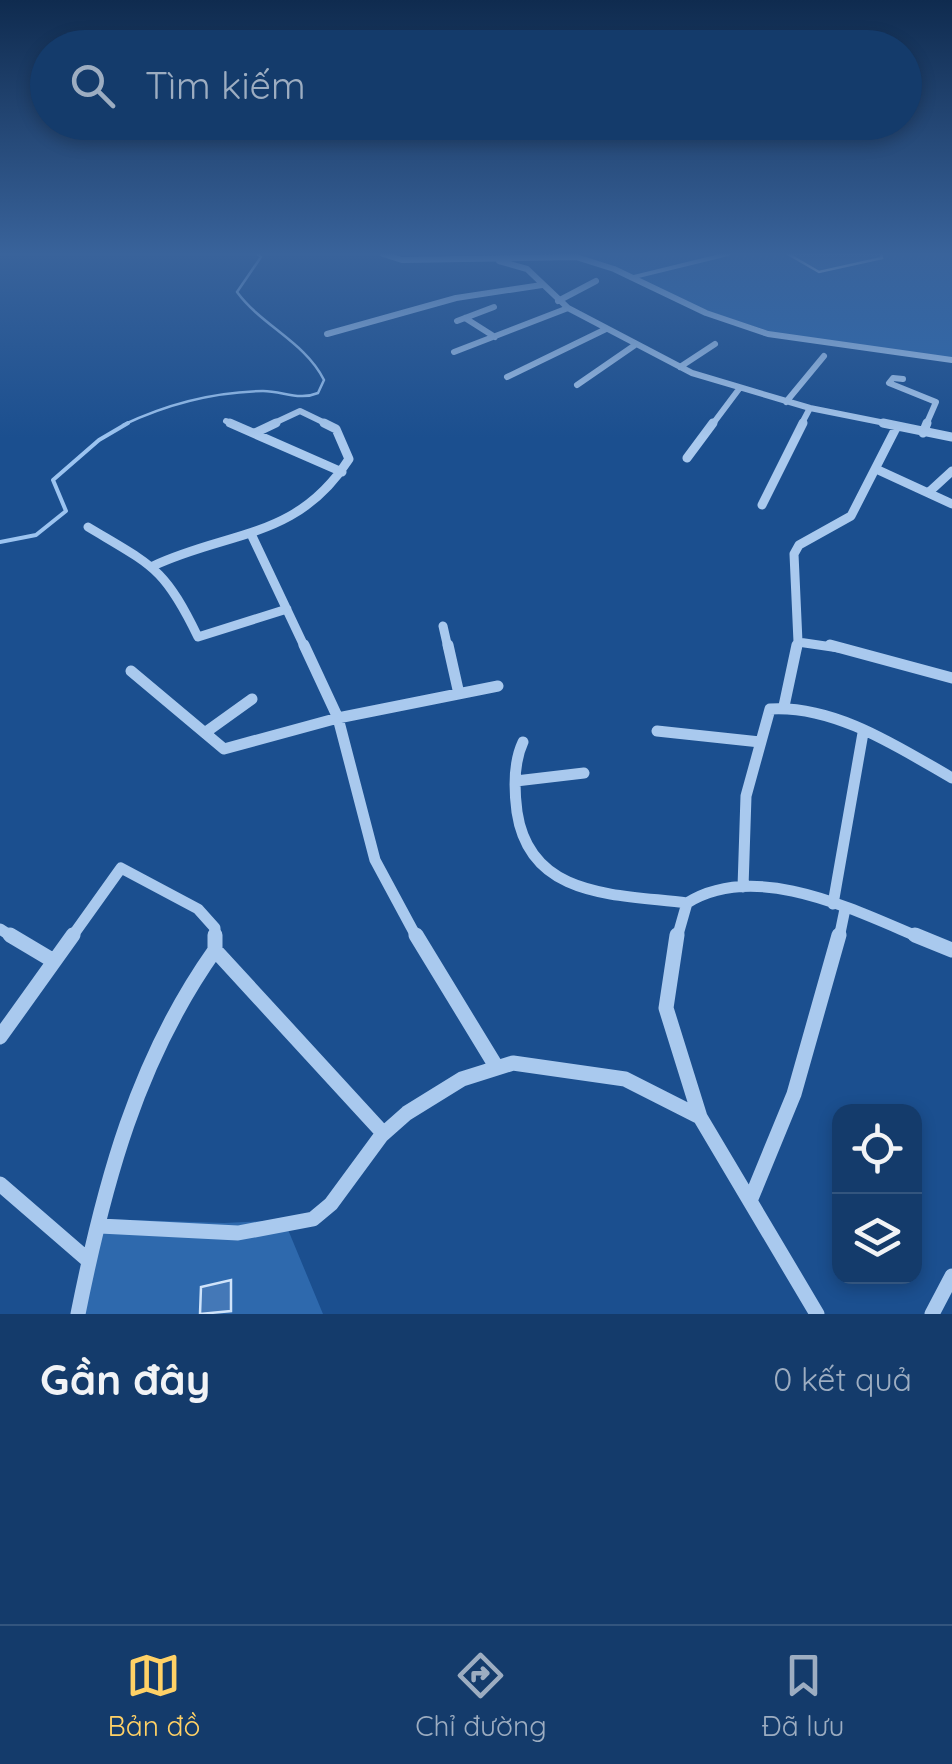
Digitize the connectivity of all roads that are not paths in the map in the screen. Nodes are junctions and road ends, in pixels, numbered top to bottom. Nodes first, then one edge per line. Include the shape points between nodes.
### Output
1 (394, 315) edge
2 (474, 315) edge
3 (550, 315) edge
4 (581, 315) edge
5 (713, 315) edge
6 (606, 329) junction
7 (327, 334) dead end
8 (495, 337) junction
9 (716, 344) dead end
10 (635, 345) junction
11 (454, 352) dead end
12 (824, 356) dead end
13 (952, 360) edge
14 (680, 367) junction
15 (507, 377) dead end
16 (904, 379) dead end
17 (577, 385) dead end
18 (739, 389) junction
19 (786, 402) junction
20 (810, 408) junction
21 (226, 421) dead end
22 (896, 428) junction
23 (922, 433) junction
24 (255, 434) junction
25 (952, 438) edge
26 (687, 458) dead end
27 (876, 469) junction
28 (952, 471) edge
29 (342, 472) junction
30 (928, 493) junction
31 (952, 504) edge
32 (762, 505) dead end
33 (88, 528) dead end
34 (252, 536) junction
35 (153, 566) junction
36 (287, 609) junction
37 (443, 626) dead end
38 (798, 642) junction
39 (131, 671) dead end
40 (952, 678) edge
41 (498, 686) dead end
42 (459, 694) junction
43 (252, 699) dead end
44 (784, 706) junction
45 (338, 718) junction
46 (657, 731) dead end
47 (206, 732) junction
48 (864, 733) junction
49 (523, 742) dead end
50 (760, 742) junction
51 (584, 773) dead end
52 (952, 778) edge
53 (516, 781) junction
54 (743, 886) junction
55 (687, 903) junction
56 (839, 906) junction
57 (0, 930) edge
58 (215, 950) junction
59 (952, 950) edge
60 (52, 960) junction
61 (0, 1038) edge
62 (494, 1063) junction
63 (700, 1116) junction
64 (383, 1133) junction
65 (0, 1184) edge
66 (750, 1201) junction
67 (100, 1226) junction
68 (88, 1261) junction
69 (952, 1276) edge
70 (78, 1314) edge
71 (817, 1314) edge
72 (932, 1314) edge

1 - 7 street
2 - 8 street via 461,320
3 - 8 street
4 - 6 street
5 - 13 street via 789,339
6 - 10 street
6 - 15 street
8 - 11 street
9 - 14 street
10 - 14 street
10 - 17 street
12 - 19 street
14 - 18 street
16 - 23 street via 889,383 936,402
18 - 19 street
18 - 26 street
19 - 20 street
20 - 22 street
20 - 32 street
21 - 24 street
22 - 23 street
22 - 27 street
23 - 25 street
24 - 29 street
24 - 29 street via 294,411 319,419 344,441 349,459
27 - 30 street
27 - 38 street via 851,516 794,554
28 - 30 street
29 - 34 street via 298,512
30 - 31 street
33 - 35 street
34 - 35 street
34 - 36 street
35 - 36 street via 172,584 198,636
36 - 45 street
37 - 42 street
38 - 40 street
38 - 44 street
39 - 47 street
41 - 42 street
42 - 45 street
43 - 47 street
44 - 48 street
44 - 50 street via 770,709
45 - 47 street via 224,749
45 - 62 street via 388,890
46 - 50 street
48 - 52 street
48 - 56 street
49 - 53 street via 515,756
50 - 54 street via 744,816
51 - 53 street
53 - 55 street via 524,846 541,871 566,884
54 - 55 street via 713,889
54 - 56 street
55 - 63 street via 666,1008
56 - 59 street
56 - 66 street via 822,1014
57 - 60 street
58 - 60 street via 215,928 198,909 121,868
58 - 64 street
58 - 67 street via 142,1076 118,1142
60 - 61 street
62 - 63 street via 625,1080
62 - 64 street
63 - 66 street
64 - 67 street via 318,1217 288,1228
65 - 68 street
66 - 71 street
67 - 68 street
68 - 70 street
69 - 72 street

